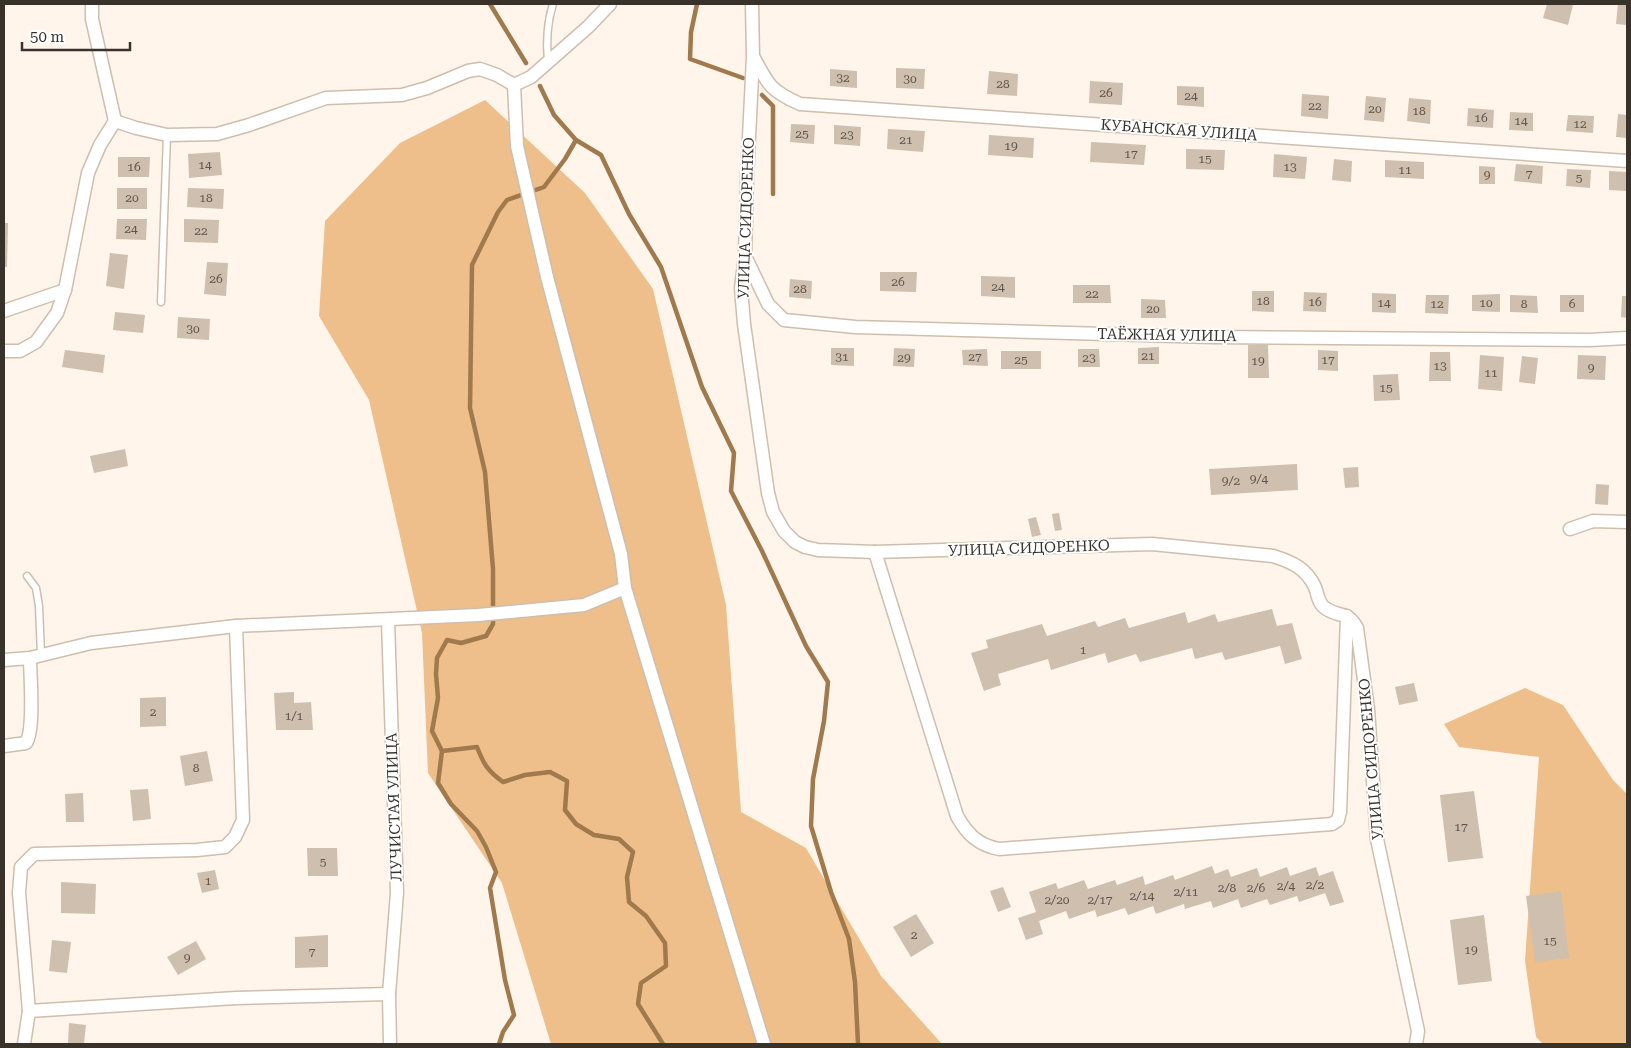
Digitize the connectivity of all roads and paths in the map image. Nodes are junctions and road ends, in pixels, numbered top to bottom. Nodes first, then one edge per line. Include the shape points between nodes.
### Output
1 (92, 4) edge
2 (553, 4) edge
3 (610, 4) edge
4 (752, 4) edge
5 (753, 57) junction
6 (548, 61) junction
7 (514, 86) junction
8 (115, 121) junction
9 (167, 135) junction
10 (1627, 161) edge
11 (744, 256) junction
12 (65, 290) junction
13 (161, 302) dead end
14 (4, 311) edge
15 (1627, 338) edge
16 (4, 351) edge
17 (1627, 522) edge
18 (1570, 529) dead end
19 (875, 552) junction
20 (27, 576) dead end
21 (625, 588) junction
22 (1347, 616) junction
23 (388, 620) junction
24 (236, 626) junction
25 (35, 656) junction
26 (4, 660) edge
27 (4, 746) edge
28 (389, 994) junction
29 (29, 1012) junction
30 (24, 1044) edge
31 (390, 1044) edge
32 (764, 1044) edge
33 (1416, 1044) edge

1 - 8 street via 92,19
2 - 6 lane via 546,38
3 - 6 street
4 - 5 street, УЛИЦА СИДОРЕНКО
5 - 10 street, КУБАНСКАЯ УЛИЦА via 766,82 782,96 800,104
5 - 11 street, УЛИЦА СИДОРЕНКО
6 - 7 street
7 - 9 street via 480,69 402,95 326,98 217,134
7 - 21 street via 517,146 547,277 620,554
8 - 9 street
8 - 12 street via 88,173
9 - 13 lane
11 - 15 street, ТАЁЖНАЯ УЛИЦА via 768,304 784,320 855,327 1212,337
11 - 19 street, УЛИЦА СИДОРЕНКО via 741,288 744,324 773,512 784,531 805,548
12 - 14 street
12 - 16 street via 57,313 36,342 20,351
17 - 18 street via 1593,521
19 - 22 street, УЛИЦА СИДОРЕНКО via 1152,544 1273,556 1302,568 1320,603
19 - 22 street via 957,816 964,830 975,840 999,849 1332,824 1338,820
20 - 25 lane via 36,588 39,606
21 - 23 street via 584,605 478,616
21 - 32 street
22 - 33 street, УЛИЦА СИДОРЕНКО via 1357,628 1368,709 1377,839 1418,1031
23 - 24 street
23 - 28 street, ЛУЧИСТАЯ УЛИЦА via 397,893
24 - 25 street via 91,643
24 - 29 street via 243,820 235,837 225,847 197,850 34,854 21,868 19,893
25 - 26 street
25 - 27 street via 28,739 26,743
28 - 29 street via 236,998
28 - 31 street, ЛУЧИСТАЯ УЛИЦА
29 - 30 street

